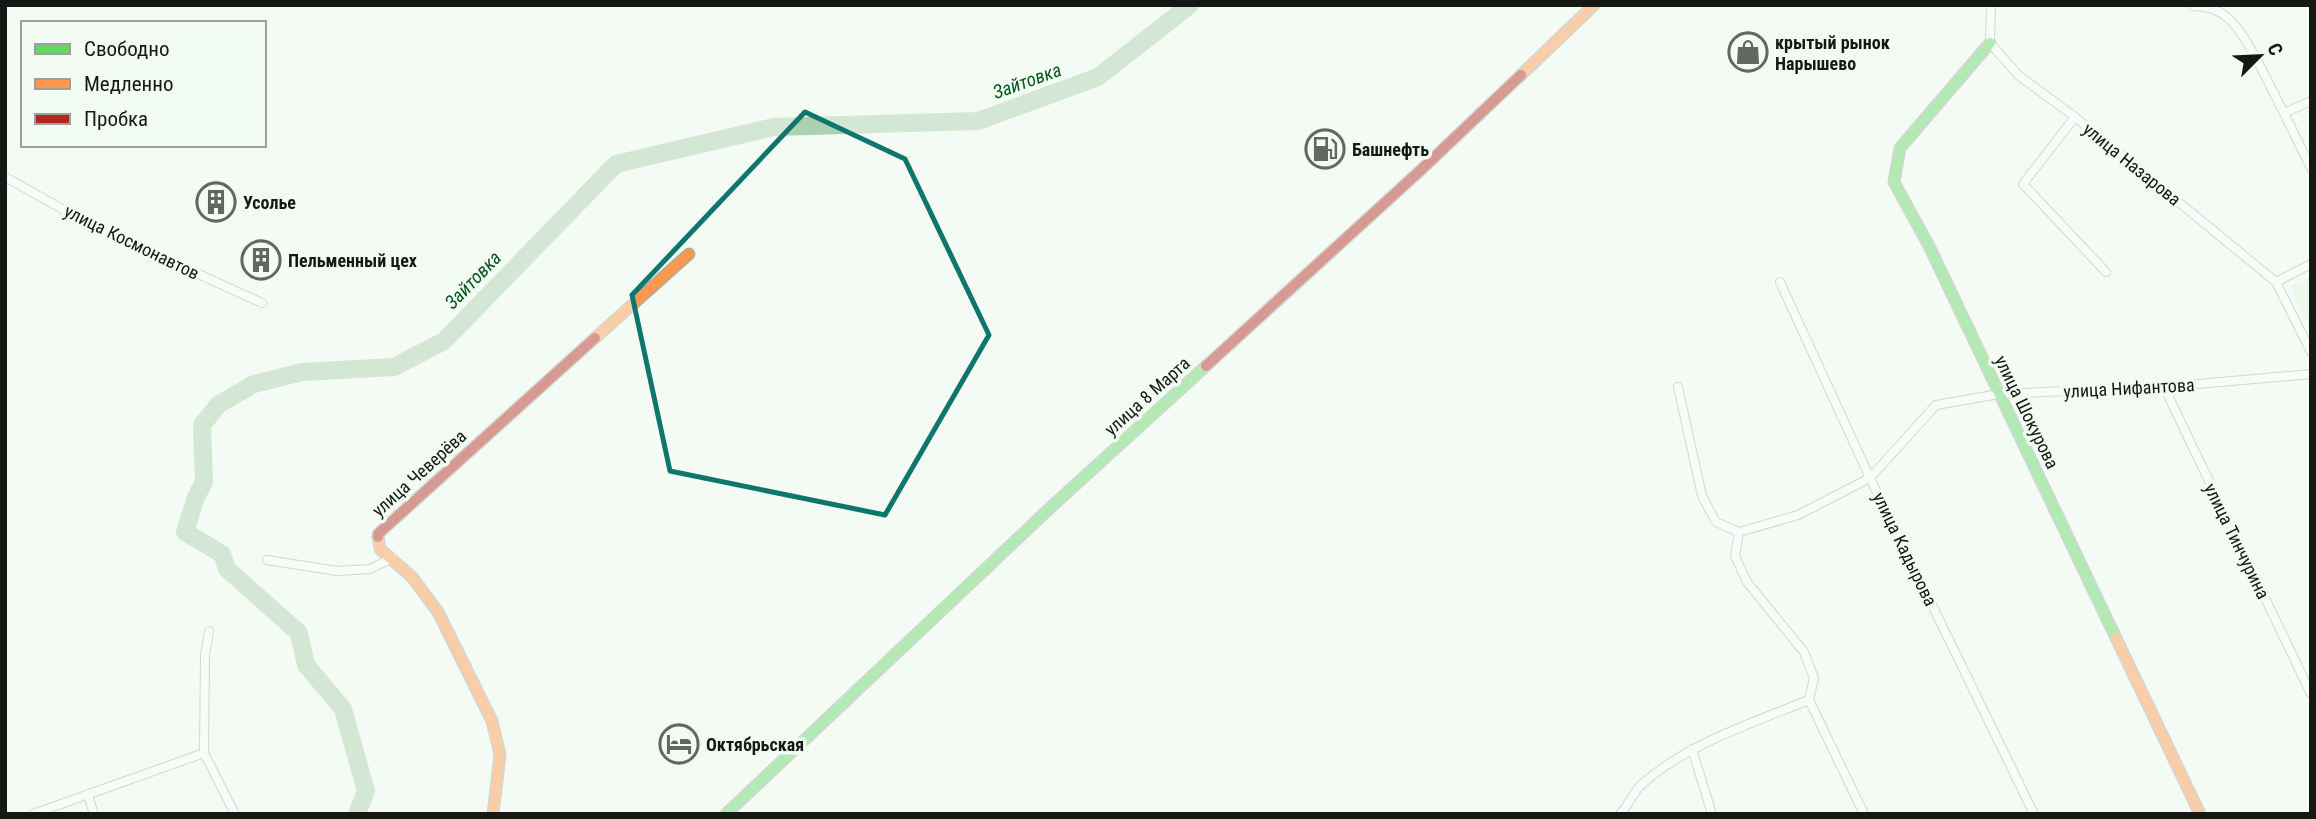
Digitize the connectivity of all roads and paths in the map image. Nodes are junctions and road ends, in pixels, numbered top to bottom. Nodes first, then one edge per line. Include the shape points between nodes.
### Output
1 (1594, 5) edge
2 (1991, 5) edge
3 (2193, 6) edge
4 (1990, 43) junction
5 (2311, 101) edge
6 (2284, 113) junction
7 (2075, 117) junction
8 (2311, 168) edge
9 (5, 177) edge
10 (689, 254) dead end
11 (2311, 264) edge
12 (2106, 272) dead end
13 (1780, 282) dead end
14 (2276, 282) junction
15 (262, 303) dead end
16 (2311, 352) edge
17 (2311, 374) edge
18 (1678, 387) dead end
19 (2164, 387) junction
20 (1998, 394) junction
21 (1870, 478) junction
22 (1739, 532) junction
23 (393, 558) junction
24 (267, 560) dead end
25 (209, 631) dead end
26 (2311, 694) edge
27 (1809, 699) junction
28 (1692, 749) junction
29 (204, 753) junction
30 (88, 795) junction
31 (1627, 810) edge
32 (33, 814) edge
33 (94, 814) edge
34 (235, 814) edge
35 (493, 814) edge
36 (726, 814) edge
37 (1620, 814) edge
38 (1712, 814) edge
39 (1864, 814) edge
40 (2034, 814) edge
41 (2200, 814) edge

1 - 36 street, улица 8 Марта
2 - 4 street
3 - 6 street via 2219,12 2238,28
4 - 7 street, улица Назарова via 2018,75
4 - 20 street, улица Шокурова via 1900,148 1894,182
5 - 6 street
6 - 8 street
7 - 12 street via 2023,184
7 - 14 street, улица Назарова
9 - 15 street, улица Космонавтов via 91,225
10 - 23 street, улица Чеверёва via 377,534 380,549
11 - 14 street
13 - 21 street, улица Кадырова
14 - 16 street
17 - 19 street, улица Нифантова
18 - 22 street via 1702,496 1716,522
19 - 20 street, улица Нифантова
19 - 26 street, улица Тинчурина
20 - 21 street, улица Нифантова via 1936,405
20 - 41 street, улица Шокурова
21 - 22 street, улица Нифантова via 1798,515
21 - 40 street, улица Кадырова
22 - 27 street via 1734,556 1747,582 1804,652 1814,678
23 - 24 street via 370,569 337,571
23 - 35 street, улица Чеверёва via 428,596 454,639 495,727 500,754
25 - 29 street
27 - 28 street
27 - 39 street
28 - 31 street via 1640,785
28 - 38 street
29 - 30 street
29 - 34 street
30 - 32 street
30 - 33 street
31 - 37 street

